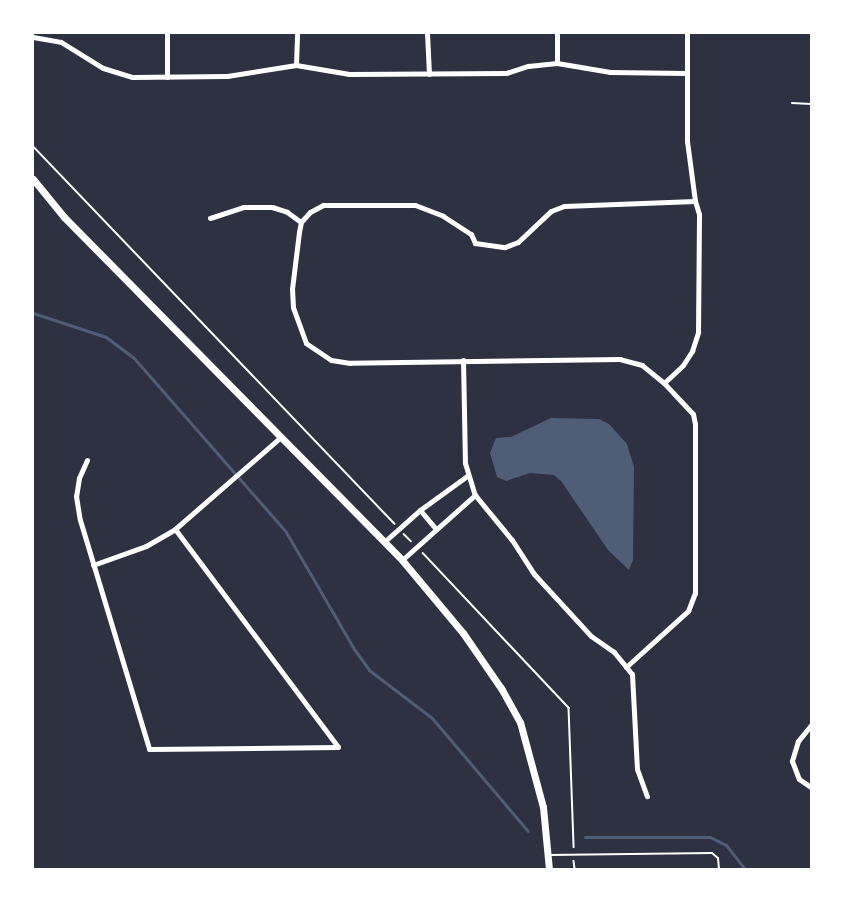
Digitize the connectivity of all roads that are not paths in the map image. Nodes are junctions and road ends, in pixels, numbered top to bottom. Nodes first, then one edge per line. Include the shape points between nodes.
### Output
1 (167, 33) edge
2 (297, 33) edge
3 (427, 33) edge
4 (557, 33) edge
5 (687, 33) edge
6 (33, 37) edge
7 (557, 63) junction
8 (296, 65) junction
9 (686, 73) junction
10 (429, 74) junction
11 (166, 77) junction
12 (792, 103) dead end
13 (811, 104) edge
14 (33, 179) edge
15 (694, 201) junction
16 (210, 218) dead end
17 (301, 222) junction
18 (463, 360) junction
19 (664, 383) junction
20 (281, 437) junction
21 (87, 460) dead end
22 (467, 476) junction
23 (475, 495) junction
24 (420, 510) junction
25 (175, 529) junction
26 (436, 529) junction
27 (384, 542) junction
28 (402, 560) junction
29 (93, 565) junction
30 (626, 667) junction
31 (811, 724) edge
32 (811, 787) edge
33 (647, 796) dead end
34 (547, 855) junction
35 (549, 869) edge
36 (719, 869) edge

1 - 11 street
2 - 8 street
3 - 10 street
4 - 7 street
5 - 9 street
6 - 11 street via 61,42 116,74
7 - 9 street via 610,72
7 - 10 street via 506,73
8 - 10 street via 349,74
8 - 11 street via 251,73
9 - 15 street via 687,141
12 - 13 lane
14 - 20 street via 64,217
15 - 17 street via 564,206 551,211 518,242 505,247 475,243 471,234 443,216 415,205 323,205
15 - 19 street via 699,214 698,332 683,366
16 - 17 street via 243,207 272,207
17 - 18 street via 292,289 293,307 306,342 331,360 350,363
18 - 19 street via 620,358 642,365
18 - 22 street
19 - 30 street via 693,414 695,424 696,587 688,611
20 - 25 street
20 - 27 street
21 - 29 street via 76,496
22 - 23 street
22 - 24 street
23 - 26 street
23 - 30 street via 534,574 591,636 614,652
24 - 26 street
24 - 27 street
25 - 29 street via 146,546
25 - 29 street via 338,747 149,749
26 - 28 street
27 - 28 street
28 - 34 street via 463,633 520,722 543,807
30 - 33 street via 632,674 634,688 637,769
31 - 32 street via 798,741 792,761 799,779
34 - 35 street
34 - 36 lane via 712,853 718,858

